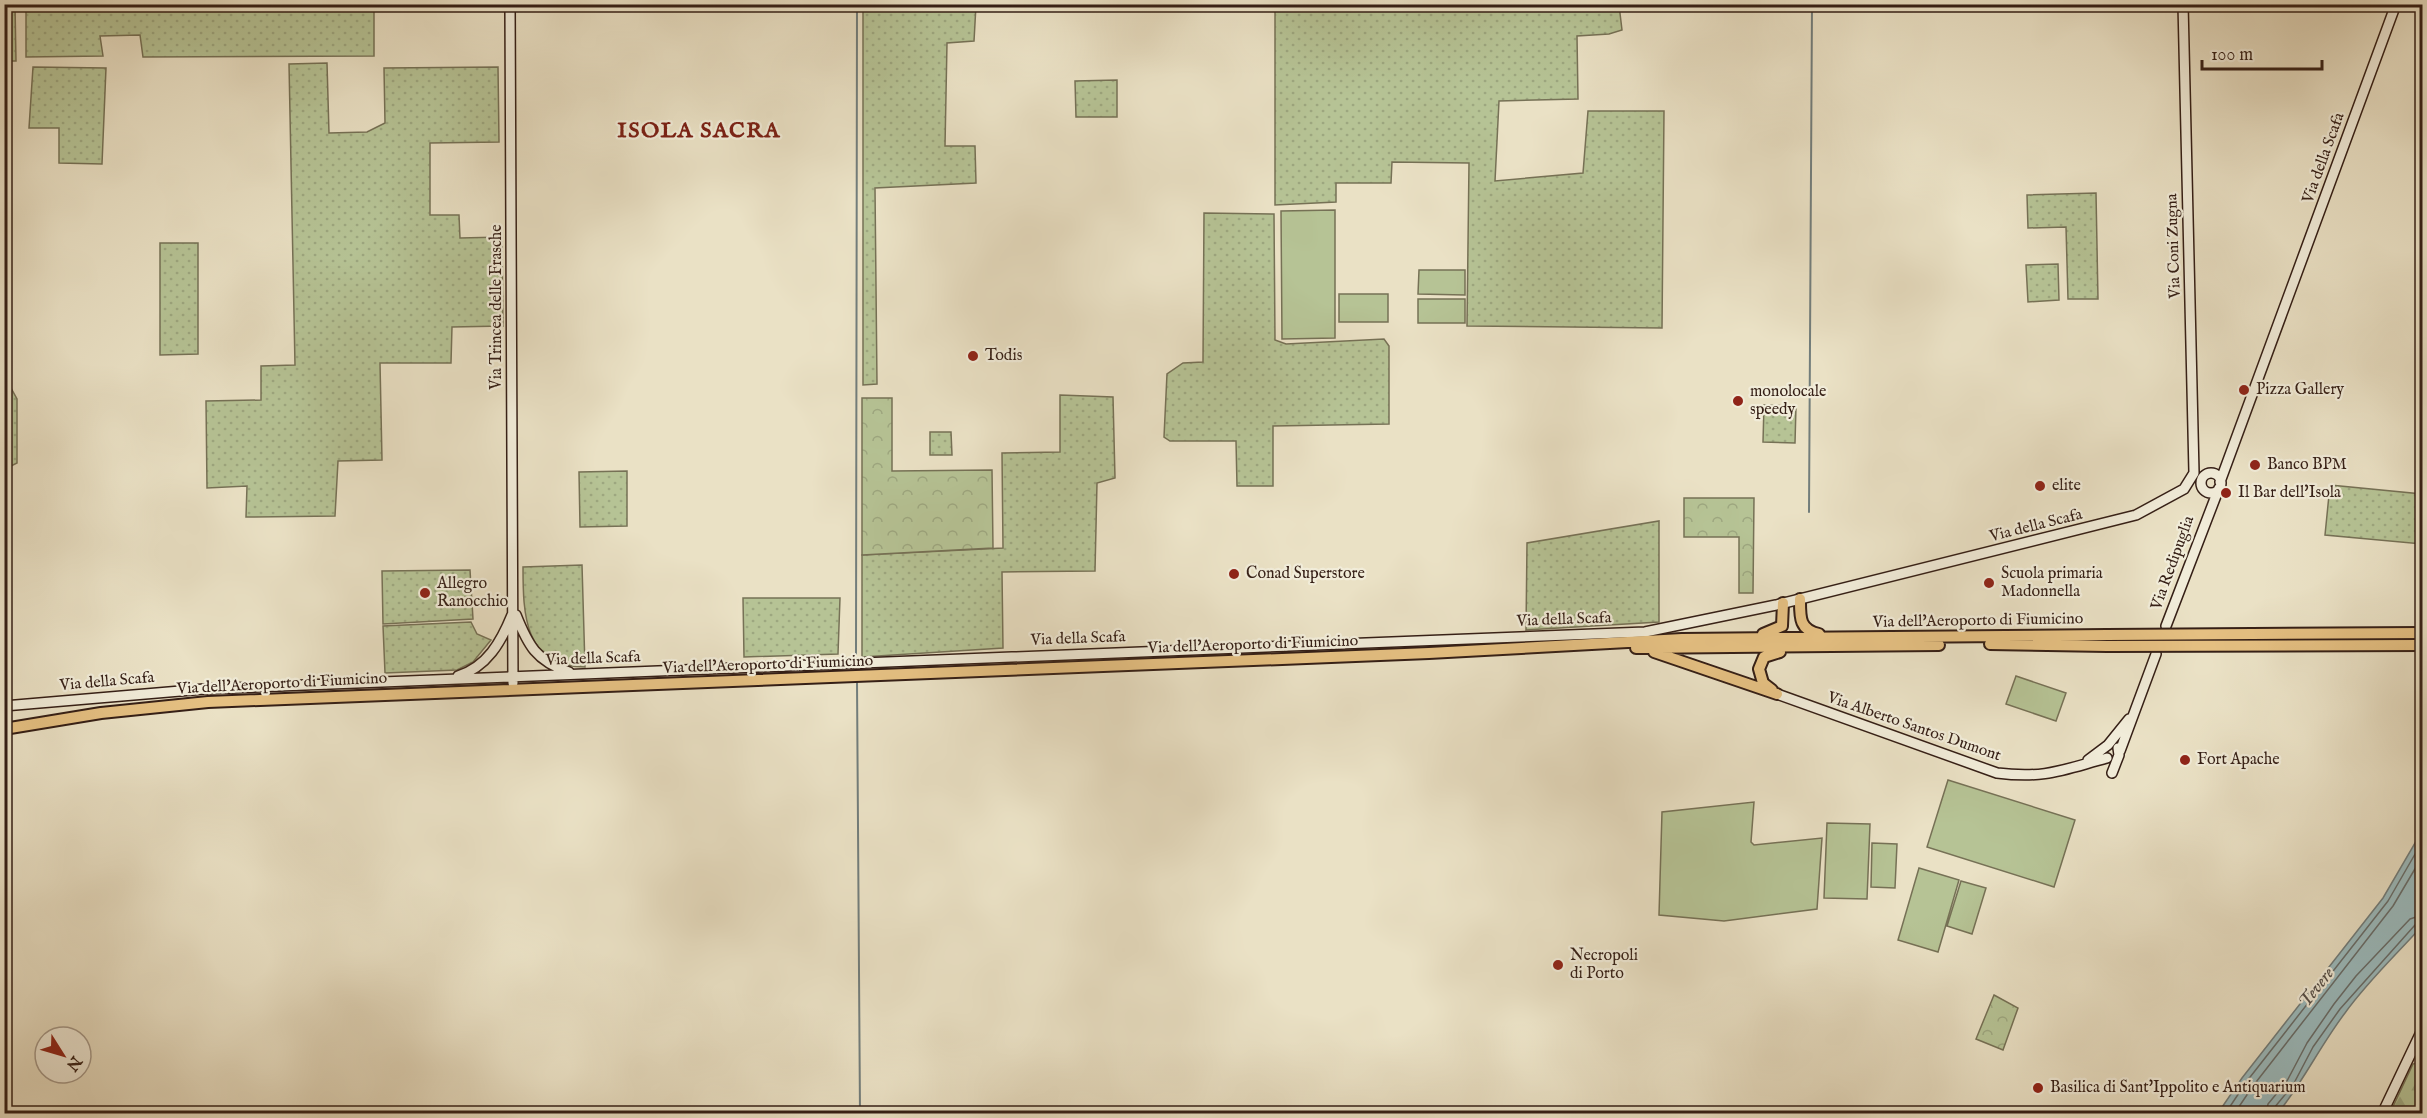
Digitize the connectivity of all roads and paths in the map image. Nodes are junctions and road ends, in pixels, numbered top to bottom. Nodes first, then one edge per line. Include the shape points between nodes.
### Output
1 (510, 4) edge
2 (2183, 4) edge
3 (2396, 4) edge
4 (2230, 456) junction
5 (2194, 469) junction
6 (2208, 474) junction
7 (2188, 485) junction
8 (2220, 485) junction
9 (2204, 490) junction
10 (2209, 511) junction
11 (1800, 599) junction
12 (1783, 603) junction
13 (514, 610) junction
14 (2166, 626) dead end
15 (2422, 633) edge
16 (1844, 637) junction
17 (1740, 638) junction
18 (2107, 640) junction
19 (2422, 645) edge
20 (1803, 647) junction
21 (1634, 648) junction
22 (1534, 649) junction
23 (2156, 654) dead end
24 (576, 674) junction
25 (513, 677) junction
26 (449, 679) junction
27 (513, 690) junction
28 (1777, 694) junction
29 (4, 706) edge
30 (2134, 713) junction
31 (4, 729) edge
32 (2107, 746) junction
33 (2119, 754) junction
34 (2107, 758) junction
35 (2078, 766) junction
36 (2422, 1030) edge
37 (2382, 1113) edge

1 - 13 street, Via Trincea delle Frasche
2 - 5 street, Via Coni Zugna
3 - 4 street, Via della Scafa
4 - 6 street
4 - 8 street, Via della Scafa
5 - 6 street
5 - 7 street, Via Coni Zugna
6 - 8 street via 2216,475
6 - 9 street via 2202,479
7 - 9 street
7 - 11 street, Via della Scafa via 2136,515
8 - 9 street via 2212,493
8 - 10 street, Via della Scafa
9 - 10 street
10 - 14 street, Via Redipuglia
11 - 12 street, Via della Scafa
11 - 16 main road via 1803,627
12 - 17 main road via 1782,626 1772,633
12 - 24 street, Via della Scafa via 1645,632
13 - 24 street, Via Trincea delle Frasche via 530,644 544,662
13 - 25 street, Via Trincea delle Frasche
13 - 26 street, Via Trincea delle Frasche via 489,657 467,674
15 - 18 main road, Via dell'Aeroporto di Fiumicino, bridge
16 - 17 main road, Via dell'Aeroporto di Fiumicino
16 - 18 main road, Via dell'Aeroporto di Fiumicino
17 - 22 main road, Via dell'Aeroporto di Fiumicino
18 - 19 main road, Via dell'Aeroporto di Fiumicino, bridge
18 - 20 main road, Via dell'Aeroporto di Fiumicino
20 - 21 main road, Via dell'Aeroporto di Fiumicino
20 - 28 main road via 1769,654 1761,662 1758,672 1763,683
21 - 22 main road, Via dell'Aeroporto di Fiumicino
21 - 28 main road via 1666,655
22 - 27 main road, Via dell'Aeroporto di Fiumicino
23 - 30 street
24 - 25 street, Via della Scafa
25 - 26 street, Via della Scafa
25 - 27 street, Via Trincea delle Frasche
26 - 29 street, Via della Scafa via 193,690
27 - 31 main road, Via dell'Aeroporto di Fiumicino via 173,704
28 - 35 street, Via Alberto Santos Dumont via 1997,773 2028,777
30 - 32 street
30 - 33 street
32 - 33 street via 2115,745
32 - 34 street
32 - 35 street
33 - 34 street, Via Alberto Santos Dumont
33 - 34 street via 2112,773
34 - 35 street, Via Alberto Santos Dumont
36 - 37 street

